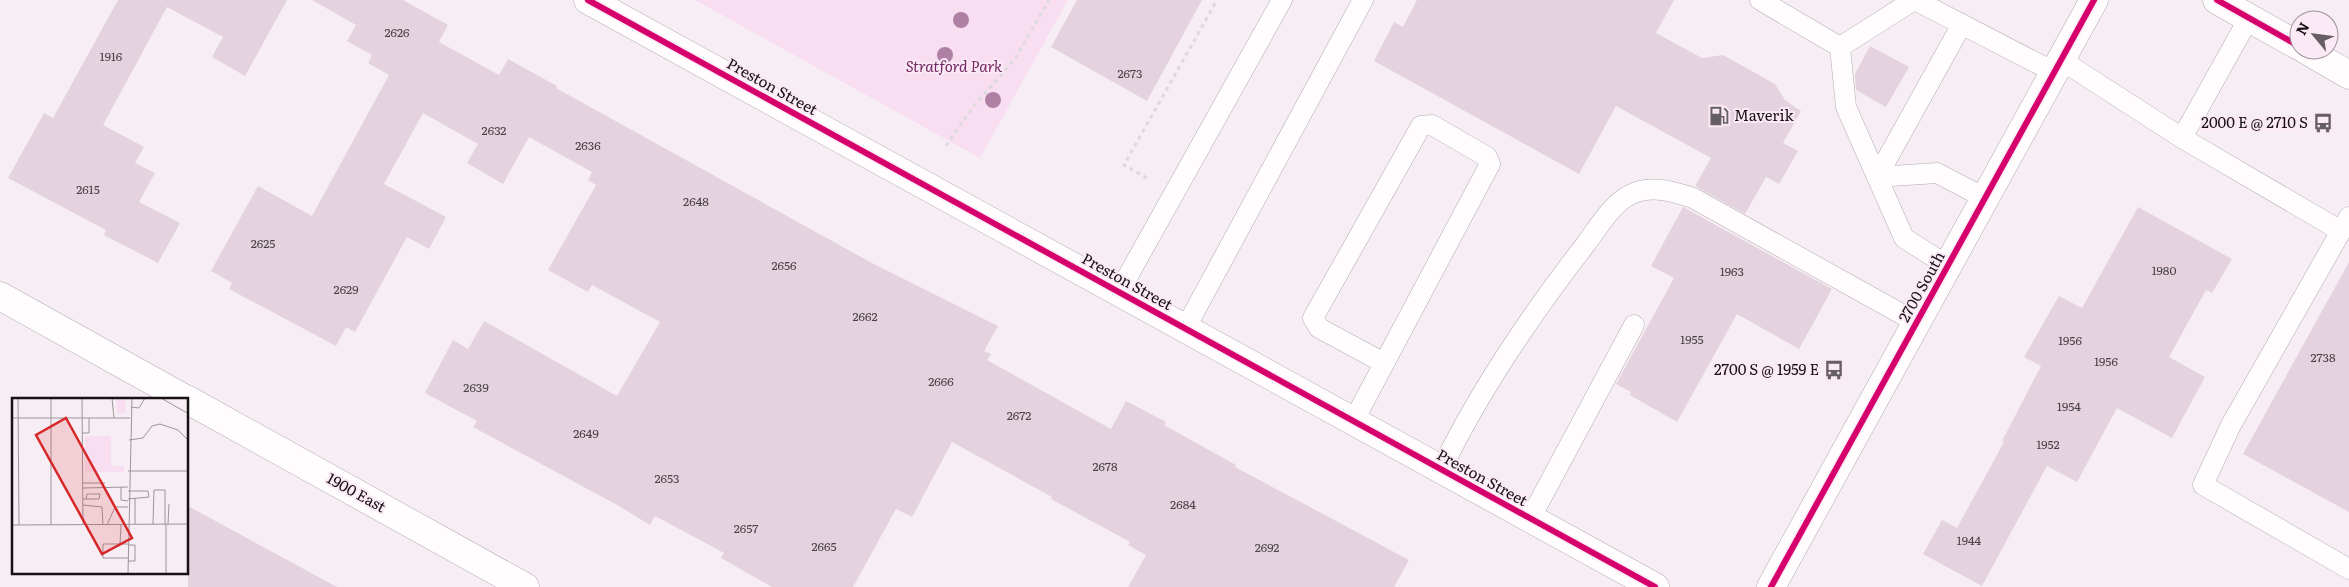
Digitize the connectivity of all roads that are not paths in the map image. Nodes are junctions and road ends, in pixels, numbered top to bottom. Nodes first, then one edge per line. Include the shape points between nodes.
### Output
1 (588, 0) edge
2 (1282, 0) edge
3 (1362, 0) edge
4 (1760, 0) edge
5 (1914, 0) edge
6 (2094, 0) edge
7 (2217, 0) edge
8 (2249, 18) junction
9 (1962, 24) junction
10 (2289, 40) edge
11 (1840, 47) junction
12 (2324, 60) edge
13 (2058, 66) junction
14 (2349, 74) edge
15 (2182, 138) junction
16 (1877, 178) junction
17 (1985, 198) junction
18 (2345, 224) edge
19 (1948, 266) junction
20 (1118, 292) junction
21 (0, 296) edge
22 (1916, 322) junction
23 (1634, 326) dead end
24 (1185, 329) junction
25 (1384, 363) junction
26 (183, 398) edge
27 (189, 401) edge
28 (1354, 422) junction
29 (1441, 470) junction
30 (1530, 519) junction
31 (2349, 569) edge
32 (525, 587) edge
33 (1655, 587) edge
34 (1771, 587) edge

1 - 20 street, Preston Street
2 - 20 lane
3 - 24 lane
4 - 11 lane
5 - 9 lane
5 - 11 lane
6 - 13 street, 2700 South
7 - 8 street
8 - 10 street
8 - 15 lane
9 - 13 lane
9 - 16 lane
11 - 16 lane via 1846,107
12 - 14 street
13 - 15 lane
13 - 17 street, 2700 South
15 - 18 lane
16 - 17 lane via 1938,173
16 - 19 lane via 1904,238
17 - 19 street, 2700 South
18 - 31 lane via 2231,425 2203,485
19 - 22 street, 2700 South
20 - 24 street, Preston Street
21 - 26 street, 1900 East
22 - 29 lane via 1694,198 1669,190 1635,192 1609,214 1543,300 1462,426
22 - 34 street, 2700 South
23 - 30 lane
24 - 28 street, Preston Street
25 - 25 lane via 1319,328 1313,318 1421,126 1432,125 1487,157 1490,164
25 - 28 lane
27 - 32 street, 1900 East
28 - 29 street, Preston Street
29 - 30 street, Preston Street
30 - 33 street, Preston Street

